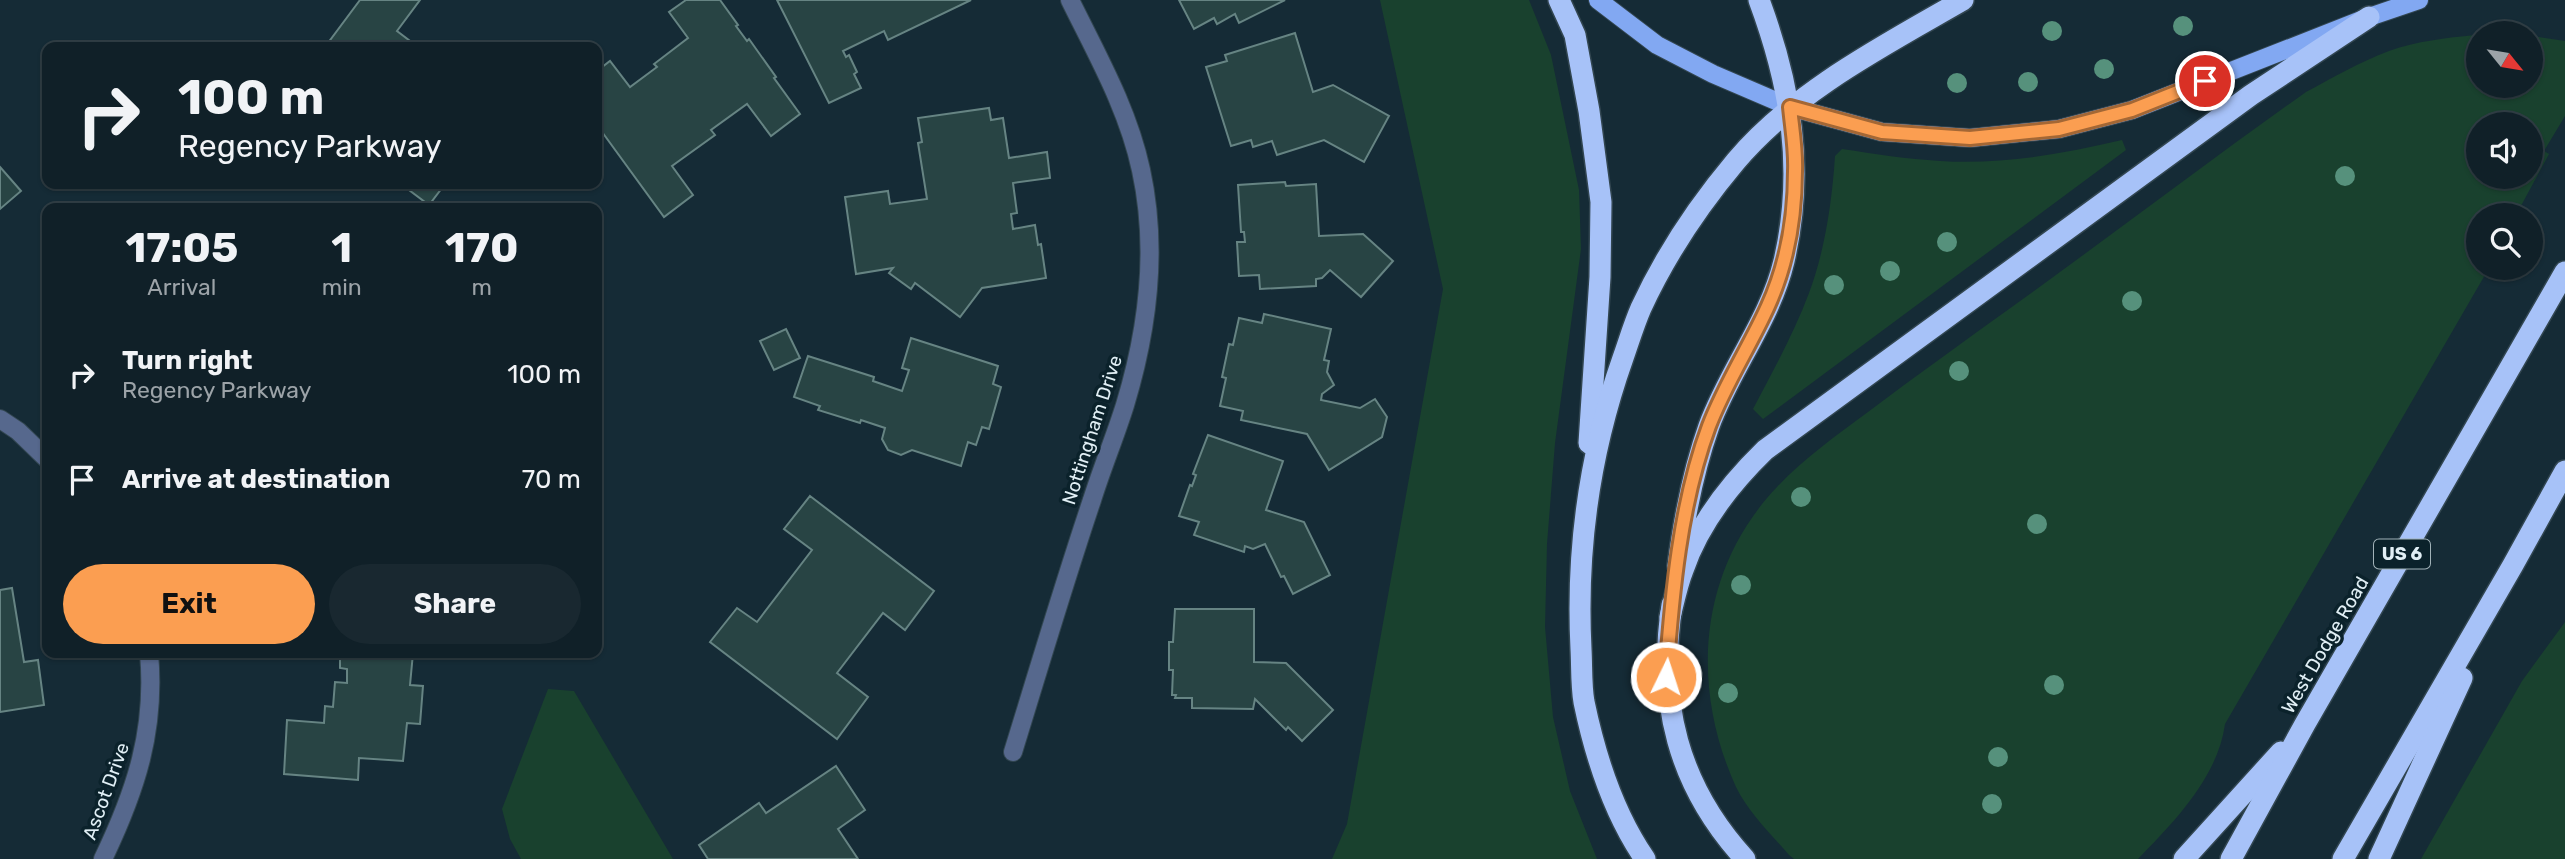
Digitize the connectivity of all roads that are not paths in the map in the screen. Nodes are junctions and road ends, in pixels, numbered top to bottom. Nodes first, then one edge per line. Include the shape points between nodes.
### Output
1 (1070, 0) edge
2 (1559, 0) edge
3 (1598, 0) edge
4 (1759, 0) edge
5 (1963, 0) edge
6 (2419, 0) edge
7 (2369, 17) junction
8 (1790, 107) junction
9 (2565, 272) edge
10 (0, 419) edge
11 (42, 454) edge
12 (2565, 471) edge
13 (1585, 508) junction
14 (2513, 565) junction
15 (1670, 617) junction
16 (149, 658) edge
17 (2305, 724) junction
18 (1013, 752) dead end
19 (103, 859) edge
20 (1645, 859) edge
21 (1745, 859) edge
22 (2184, 859) edge
23 (2231, 859) edge
24 (2343, 859) edge
25 (2379, 859) edge

1 - 18 street, Nottingham Drive via 1123,109 1141,170 1150,268 1137,361 1125,404
2 - 13 highway via 1575,36 1601,202
3 - 8 main road via 1657,45
4 - 8 highway via 1776,46
5 - 8 highway
6 - 7 main road
7 - 8 main road via 2132,110 2059,129 1970,138 1882,132
7 - 15 highway via 2250,95 1765,450 1735,480 1705,522 1683,569
8 - 13 highway via 1736,160 1692,220 1641,308 1611,393
8 - 15 highway via 1795,169 1783,263 1768,306 1709,426 1685,513
9 - 17 highway, West Dodge Road / US 6
10 - 11 street
12 - 14 highway
13 - 20 highway via 1579,602 1584,700 1607,784
14 - 24 highway
14 - 25 highway
15 - 21 highway via 1666,677 1672,723 1689,774 1709,811
16 - 19 street, Ascot Drive via 147,738 131,794
17 - 22 highway
17 - 23 highway, West Dodge Road / US 6

